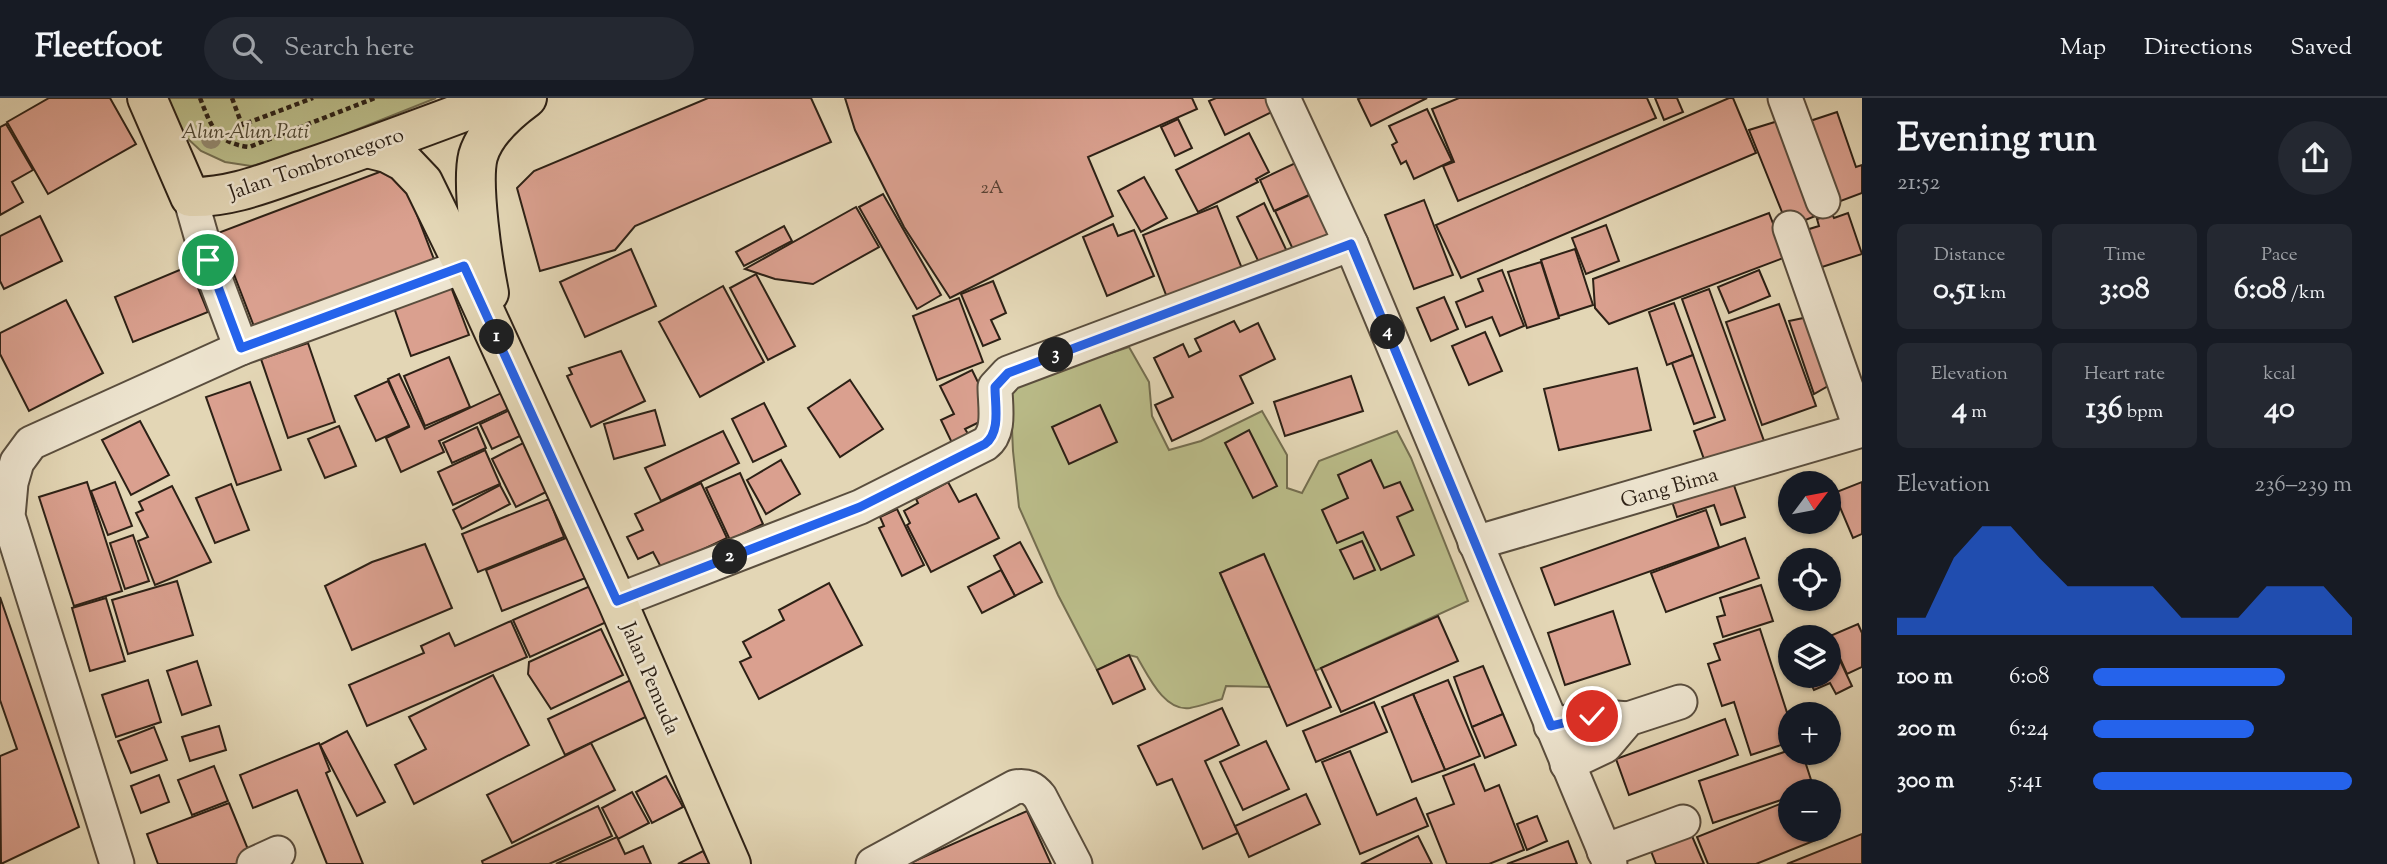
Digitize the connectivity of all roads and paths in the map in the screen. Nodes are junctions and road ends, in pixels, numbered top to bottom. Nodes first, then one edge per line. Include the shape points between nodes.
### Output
1 (147, 98) edge
2 (200, 98) edge
3 (232, 98) edge
4 (313, 98) edge
5 (375, 98) edge
6 (501, 98) edge
7 (527, 98) edge
8 (1283, 98) edge
9 (1785, 98) edge
10 (367, 148) junction
11 (190, 197) junction
12 (1823, 201) dead end
13 (1790, 229) dead end
14 (1351, 244) junction
15 (464, 266) junction
16 (498, 341) junction
17 (241, 348) junction
18 (1861, 430) edge
19 (1475, 543) junction
20 (617, 601) junction
21 (1680, 702) dead end
22 (1628, 719) junction
23 (1551, 726) junction
24 (1567, 764) junction
25 (1683, 822) dead end
26 (1607, 858) edge
27 (117, 864) edge
28 (731, 864) edge
29 (873, 864) edge
30 (1075, 864) edge

1 - 11 main road
2 - 5 path via 218,135 249,147
3 - 4 path via 242,125
6 - 10 main road, Jalan Tombronegoro
7 - 16 main road via 509,111 478,156 479,211
8 - 14 street
9 - 12 street
10 - 11 main road, Jalan Tombronegoro via 225,195
10 - 15 main road via 404,162 422,182
11 - 17 street
13 - 18 street
14 - 19 street
14 - 20 street via 1008,373 995,387 995,427 993,438 985,444 860,507
15 - 16 main road
15 - 17 street
16 - 20 main road, Jalan Pemuda
17 - 27 street via 31,443 17,462 11,484 8,516
18 - 19 street, Gang Bima
19 - 23 street
20 - 28 main road, Jalan Pemuda
21 - 22 street
22 - 23 street via 1592,716
22 - 24 street via 1605,746
23 - 24 street
24 - 26 street
25 - 26 street
29 - 30 street via 1024,785 1040,797

